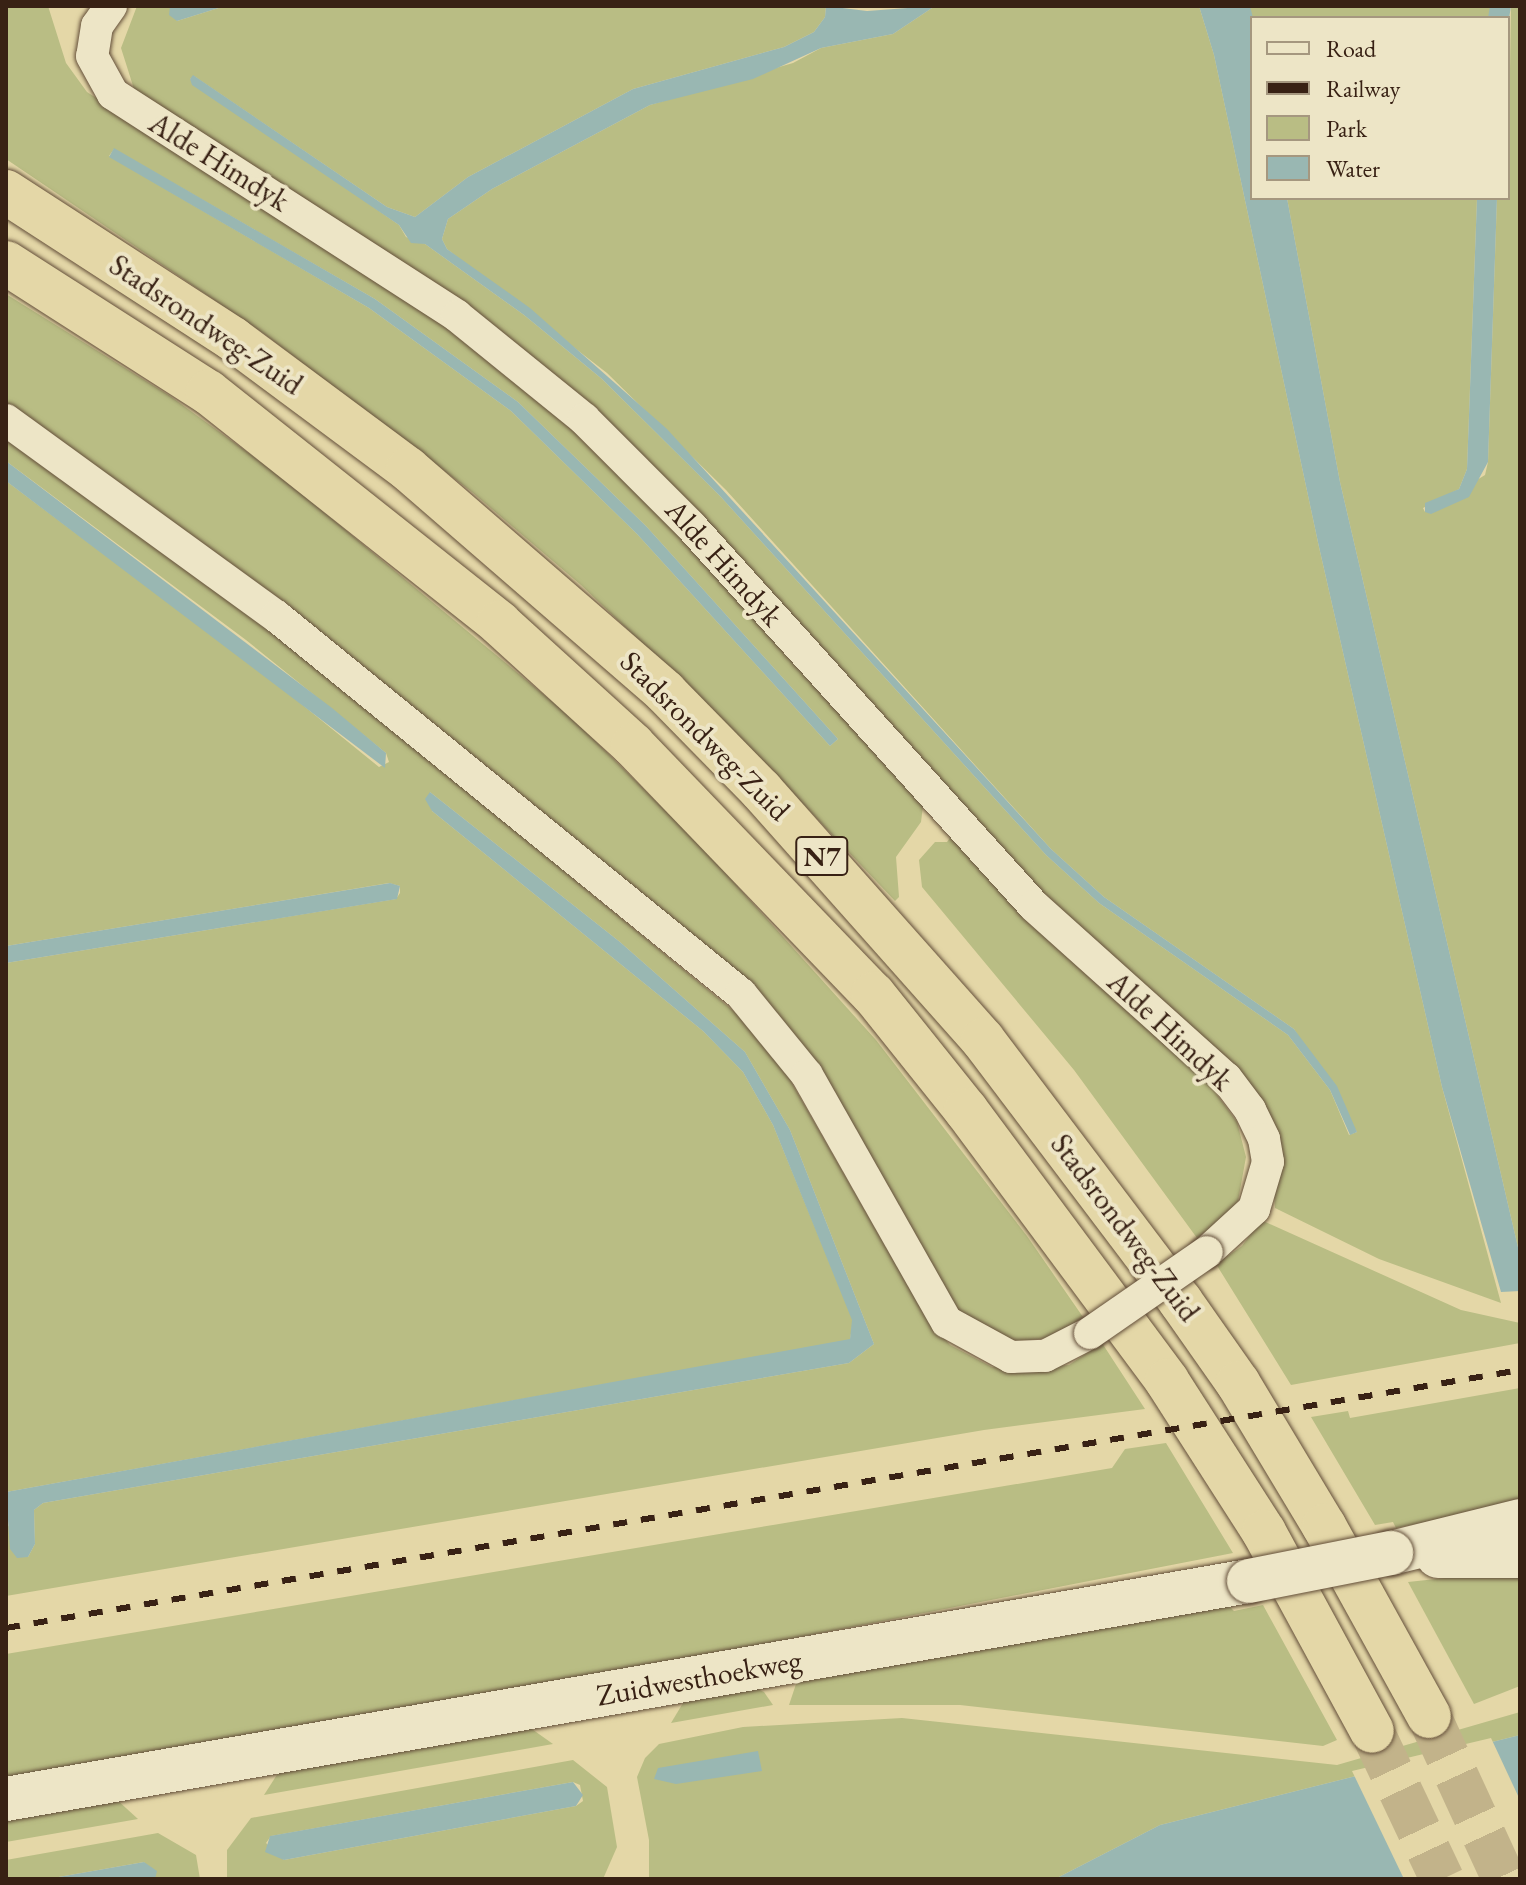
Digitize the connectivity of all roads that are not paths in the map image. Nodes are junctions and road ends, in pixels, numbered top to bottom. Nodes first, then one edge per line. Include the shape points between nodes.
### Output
1 (111, 6) edge
2 (6, 192) edge
3 (6, 263) edge
4 (6, 420) edge
5 (1520, 1521) edge
6 (1391, 1553) junction
7 (1520, 1556) edge
8 (1429, 1716) tunnel mouth
9 (1372, 1731) tunnel mouth
10 (6, 1799) edge

1 - 4 street, Alde Himdyk, bridge via 97,26 92,56 113,94 445,308 584,419 690,525 1034,906 1226,1078 1264,1139 1268,1162 1254,1209 1207,1252 1090,1333 1045,1356 1011,1357 971,1340 947,1322 807,1075 741,994 276,616
2 - 8 highway, Stadsrondweg-Zuid / N7 via 233,339 408,469 632,661 761,790 983,1040 1181,1302 1238,1383 1324,1526
3 - 9 highway, Stadsrondweg-Zuid / N7 via 208,392 499,623 633,745 873,994 975,1121 1167,1381 1264,1532
5 - 6 street, Zuidwesthoekweg
6 - 7 street, Zuidwesthoekweg
6 - 10 street, Zuidwesthoekweg, bridge

